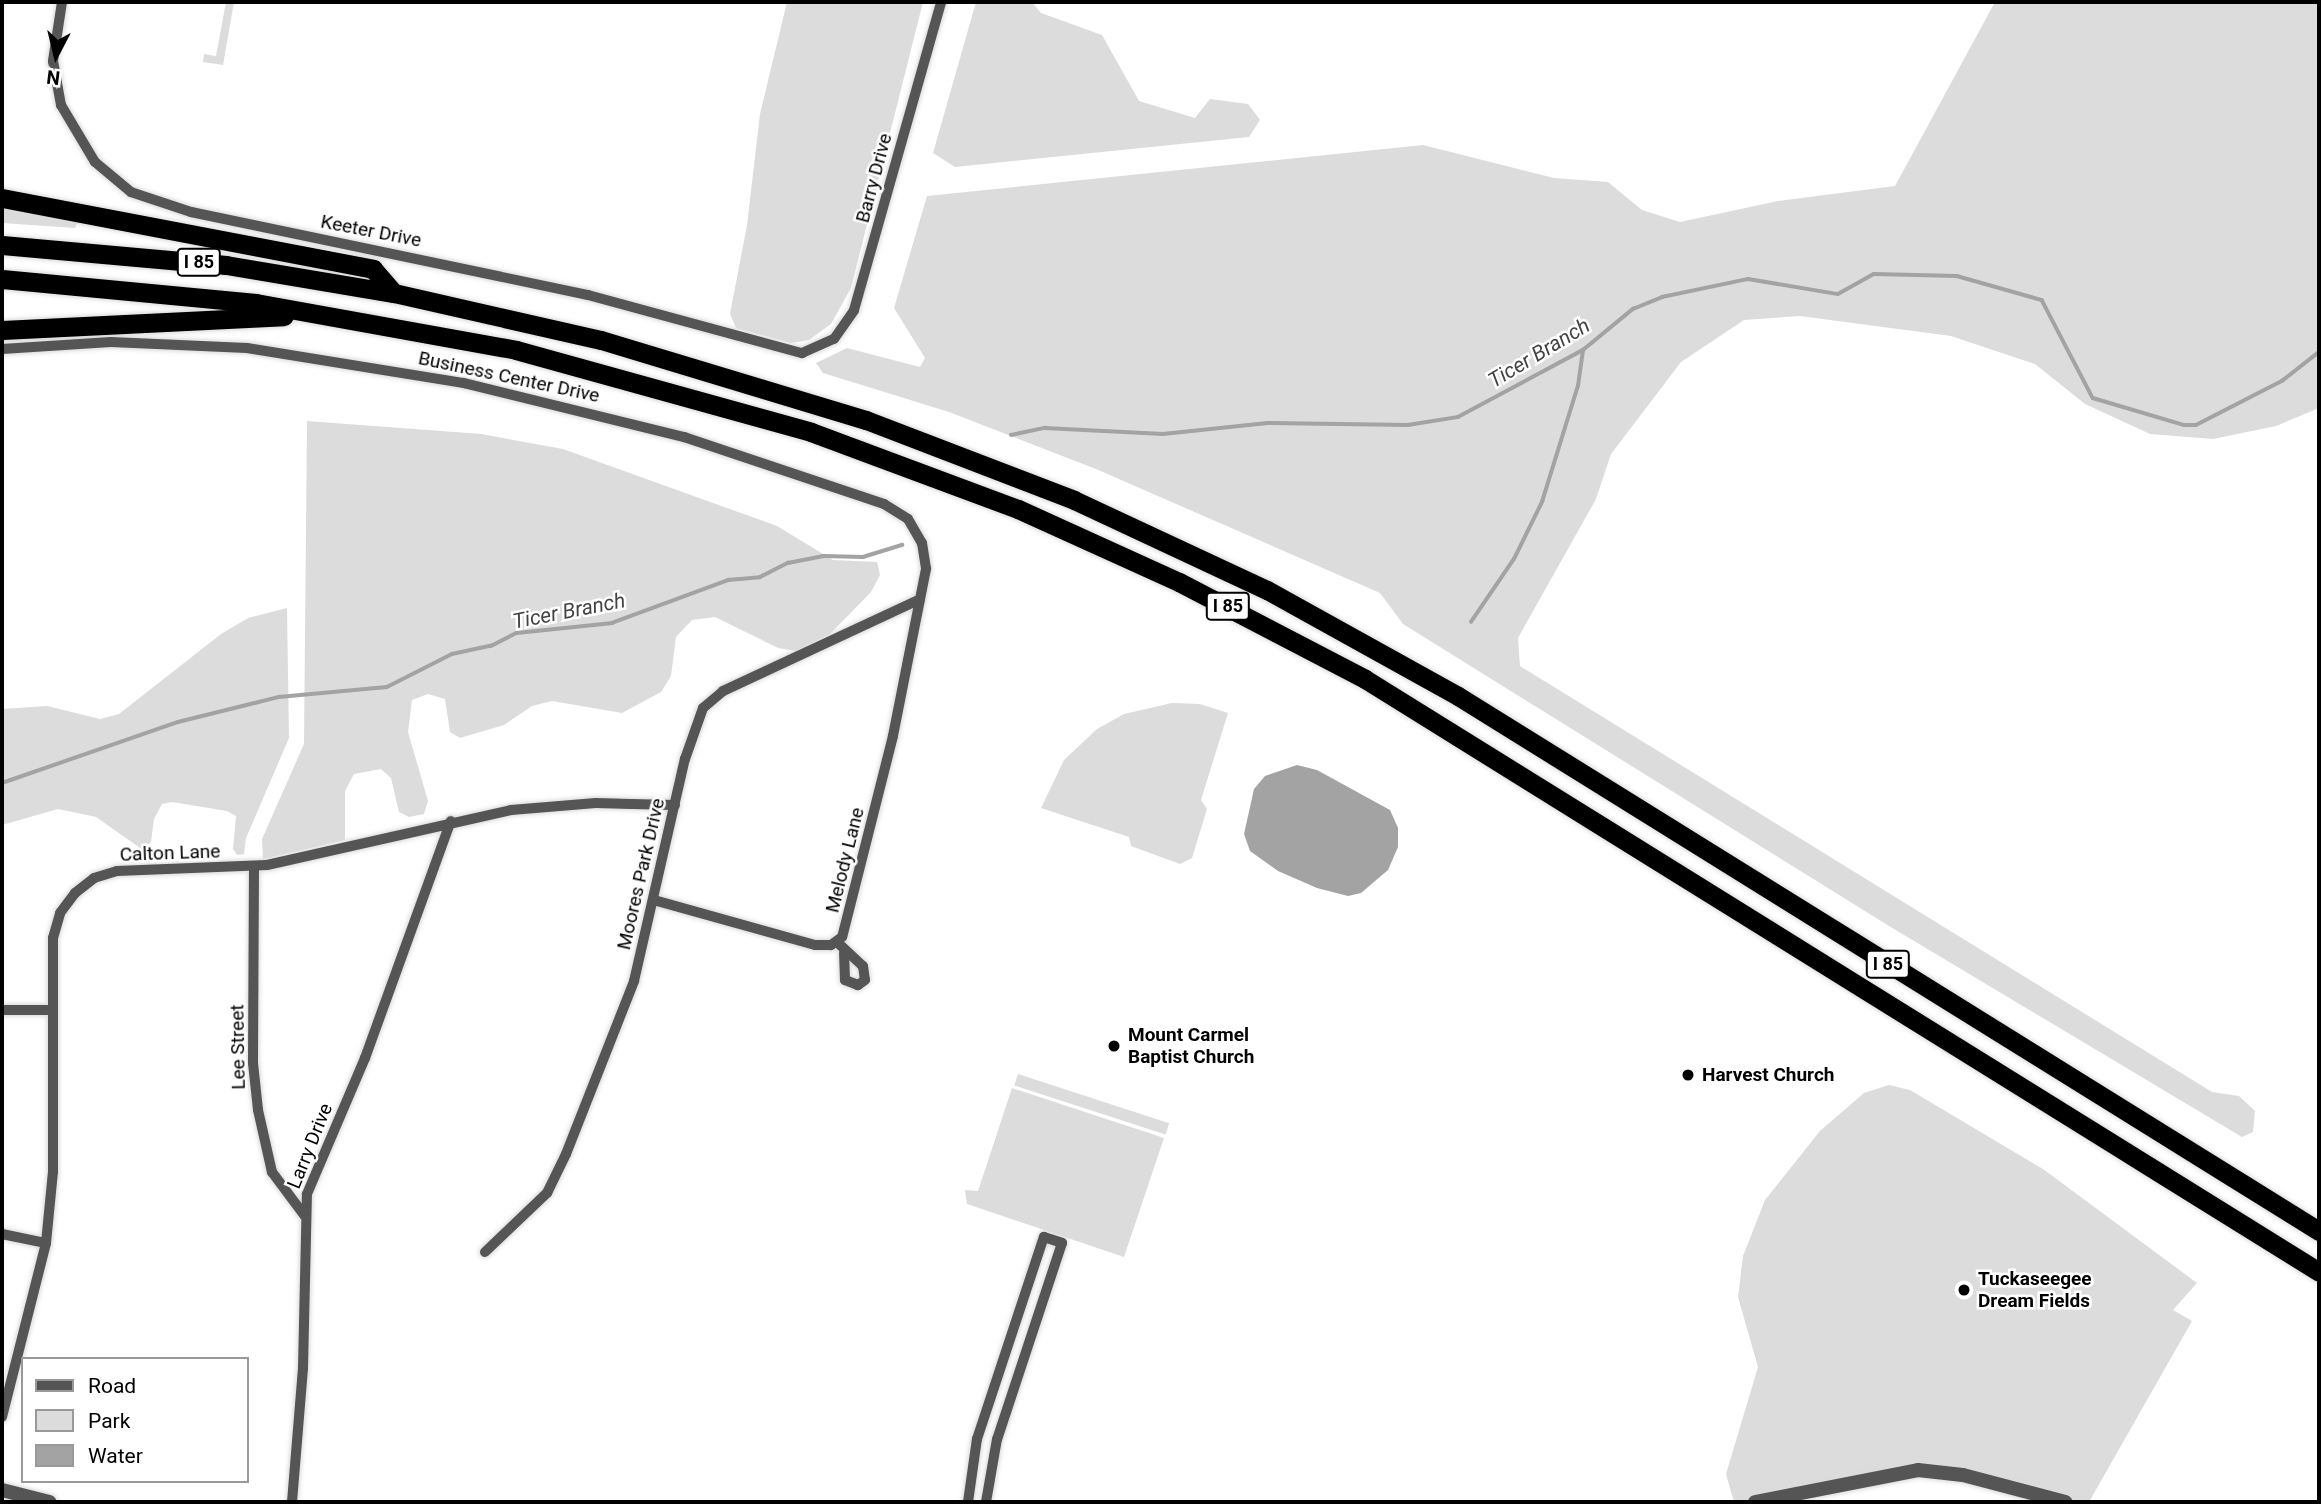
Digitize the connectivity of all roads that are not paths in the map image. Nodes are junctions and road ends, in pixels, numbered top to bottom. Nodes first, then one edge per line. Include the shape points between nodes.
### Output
1 (62, 2) edge
2 (942, 2) edge
3 (2, 198) edge
4 (2, 244) edge
5 (2, 279) edge
6 (394, 293) junction
7 (324, 313) junction
8 (2, 330) edge
9 (2, 349) edge
10 (818, 349) joint
11 (920, 599) junction
12 (675, 804) junction
13 (451, 821) junction
14 (254, 867) junction
15 (654, 900) junction
16 (836, 942) junction
17 (844, 953) dead end
18 (2, 1010) edge
19 (51, 1010) junction
20 (304, 1215) junction
21 (2319, 1231) edge
22 (2, 1234) edge
23 (46, 1243) junction
24 (485, 1252) dead end
25 (2319, 1272) edge
26 (22, 1357) edge
27 (18, 1376) edge
28 (2, 1417) edge
29 (2, 1490) edge
30 (49, 1502) edge
31 (292, 1502) edge
32 (968, 1502) edge
33 (986, 1502) edge
34 (1755, 1502) edge
35 (2065, 1502) edge

1 - 10 street, Keeter Drive via 53,61 61,105 95,162 131,192 191,212 588,295 793,352
2 - 10 street, Barry Drive via 854,310 844,328
3 - 6 highway via 373,269
4 - 6 highway, I 85 via 226,265
5 - 7 highway, I 85 via 140,289
6 - 21 highway, I 85 via 601,340 866,420 1074,500 1267,590 1458,696
7 - 8 highway
7 - 25 highway, I 85 via 516,350 713,402 967,489 1136,561 1289,637 1461,736
9 - 11 street, Business Center Drive via 111,342 308,356 464,383 684,437 898,511 922,542 926,569
11 - 12 street, Moores Park Drive via 715,696 697,721
11 - 16 street, Melody Lane via 870,833 846,928
12 - 13 street, Calton Lane via 561,804
12 - 15 street, Moores Park Drive
13 - 14 street, Calton Lane
13 - 20 street, Larry Drive via 360,1069 307,1194
14 - 19 street, Calton Lane via 134,870 94,878 68,903 54,929
14 - 20 street, Lee Street via 253,1063 258,1110 272,1172
15 - 16 street, Melody Lane via 815,945
15 - 24 street, Moores Park Drive via 634,981 555,1178 530,1213
16 - 17 street
18 - 19 street
19 - 23 street, Calton Lane via 53,1171
20 - 31 street, Larry Drive via 306,1311
22 - 23 street
23 - 26 street, Calton Lane
27 - 28 street, Calton Lane
29 - 30 street
32 - 33 street via 977,1440 1044,1237 1062,1244 997,1439
34 - 35 street via 1918,1470 1963,1475

